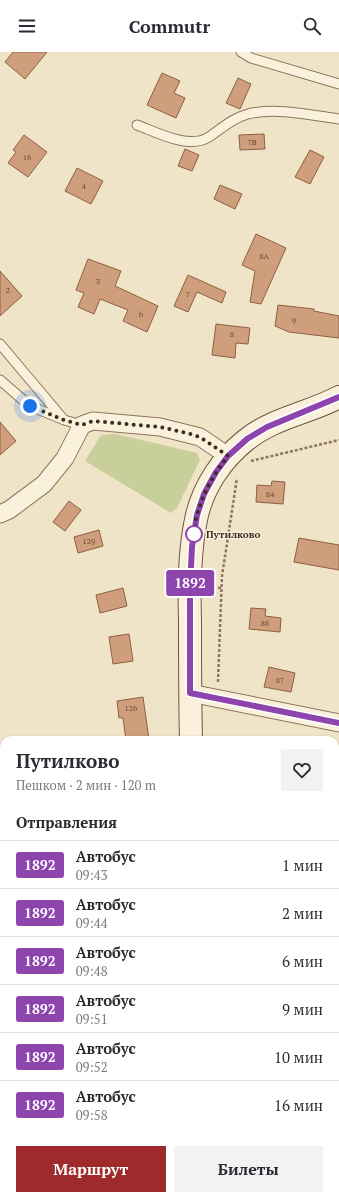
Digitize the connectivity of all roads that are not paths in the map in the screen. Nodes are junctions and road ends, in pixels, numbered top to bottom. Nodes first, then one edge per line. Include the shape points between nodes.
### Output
1 (241, 52) edge
2 (339, 84) edge
3 (339, 119) edge
4 (137, 125) dead end
5 (0, 344) edge
6 (0, 380) edge
7 (339, 397) edge
8 (64, 420) junction
9 (82, 425) junction
10 (237, 459) junction
11 (0, 514) edge
12 (190, 693) junction
13 (339, 723) edge
14 (191, 736) edge

1 - 2 lane via 251,58
3 - 4 lane via 308,114 249,114 231,121 198,142 177,140
5 - 8 lane
6 - 8 lane via 30,406
7 - 10 main road via 291,416 247,439
8 - 9 lane
9 - 10 street via 93,421 160,427 200,437
9 - 11 street via 65,458 44,484
10 - 12 main road via 216,472 204,494 197,515 190,587
12 - 13 street
12 - 14 main road

